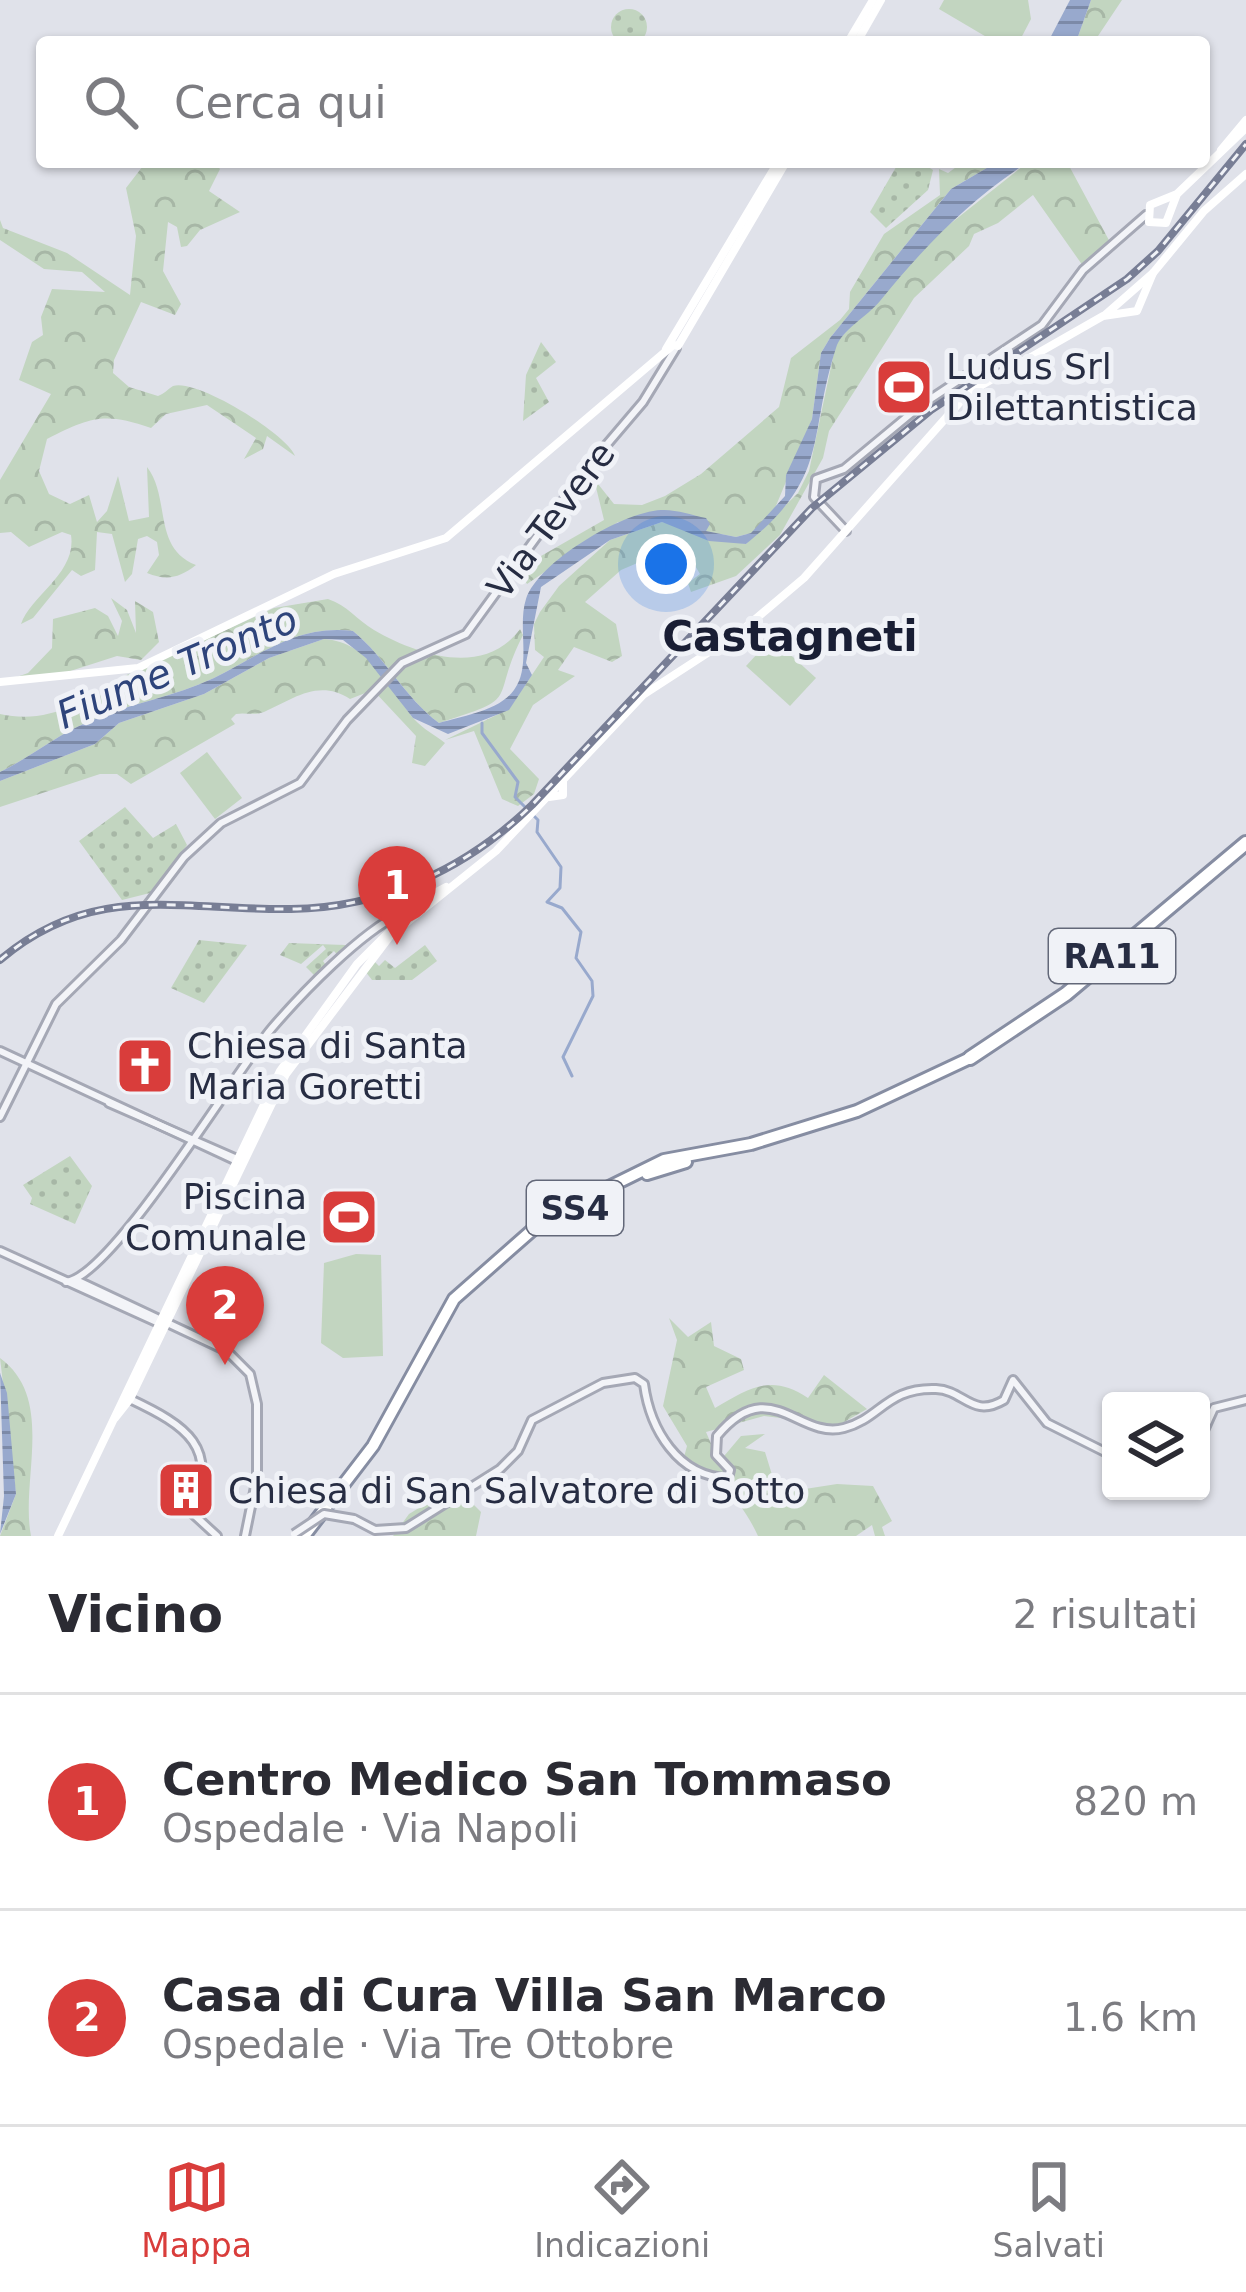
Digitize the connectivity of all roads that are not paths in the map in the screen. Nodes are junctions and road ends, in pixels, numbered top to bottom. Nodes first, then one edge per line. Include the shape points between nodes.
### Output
1 (877, 0) edge
2 (856, 36) edge
3 (1246, 124) edge
4 (1210, 163) edge
5 (778, 168) edge
6 (1205, 168) edge
7 (1246, 174) edge
8 (1166, 206) junction
9 (1147, 219) junction
10 (1154, 273) junction
11 (1125, 293) junction
12 (1142, 298) junction
13 (1126, 312) junction
14 (1103, 316) junction
15 (674, 346) junction
16 (837, 523) junction
17 (854, 523) junction
18 (847, 532) junction
19 (838, 542) junction
20 (0, 682) edge
21 (1246, 843) edge
22 (1246, 853) edge
23 (406, 916) junction
24 (374, 939) junction
25 (0, 1051) edge
26 (972, 1061) junction
27 (25, 1064) junction
28 (0, 1118) edge
29 (192, 1140) junction
30 (236, 1160) junction
31 (0, 1251) edge
32 (76, 1280) junction
33 (66, 1282) junction
34 (160, 1323) junction
35 (126, 1398) junction
36 (1246, 1400) edge
37 (1210, 1417) edge
38 (1102, 1451) edge
39 (302, 1535) edge
40 (58, 1536) edge
41 (217, 1536) edge
42 (245, 1536) edge

1 - 2 main road
3 - 4 main road
5 - 15 main road
6 - 8 main road
7 - 10 main road
8 - 9 main road via 1150,205
8 - 9 main road via 1165,224
9 - 16 street via 1083,270 1042,325 920,406 844,469 818,478 812,491
10 - 11 main road
10 - 12 main road
11 - 12 main road
11 - 13 main road
11 - 14 main road
12 - 13 main road via 1137,311
13 - 14 main road
14 - 17 main road via 968,394
15 - 20 main road via 428,546 334,574 137,668
15 - 27 street, Via Tevere via 643,402 466,634 407,660 298,784 194,845 121,940 52,1009
16 - 17 street
16 - 18 street
16 - 19 street
17 - 18 main road
18 - 19 main road
19 - 23 main road via 748,626 643,695 464,881
21 - 26 highway, RA11 via 1066,994
22 - 26 highway, RA11 via 1089,984
23 - 24 main road
23 - 24 street
23 - 30 main road via 308,1040
24 - 29 street via 316,981 268,1032
24 - 30 main road via 302,1036
25 - 27 street
26 - 39 highway, SS4 via 859,1118 633,1179 543,1227 459,1303 374,1455
26 - 39 highway, SS4 via 857,1111 664,1160 546,1218 454,1299 373,1446
27 - 28 street
27 - 29 street
29 - 30 street
29 - 32 street via 118,1240
30 - 34 main road
31 - 33 street
32 - 33 street
32 - 34 street
33 - 34 street
34 - 35 main road
34 - 42 street via 238,1359 255,1386 256,1495
35 - 40 main road
35 - 41 street via 170,1420 199,1448 205,1476 191,1512
36 - 37 street via 1214,1408
38 - 39 street, bridge via 1047,1424 1013,1380 1004,1400 986,1408 940,1388 890,1396 844,1428 763,1408 717,1436 716,1455 730,1470 718,1478 670,1452 635,1378 603,1383 532,1420 500,1469 406,1528 375,1530 324,1514

